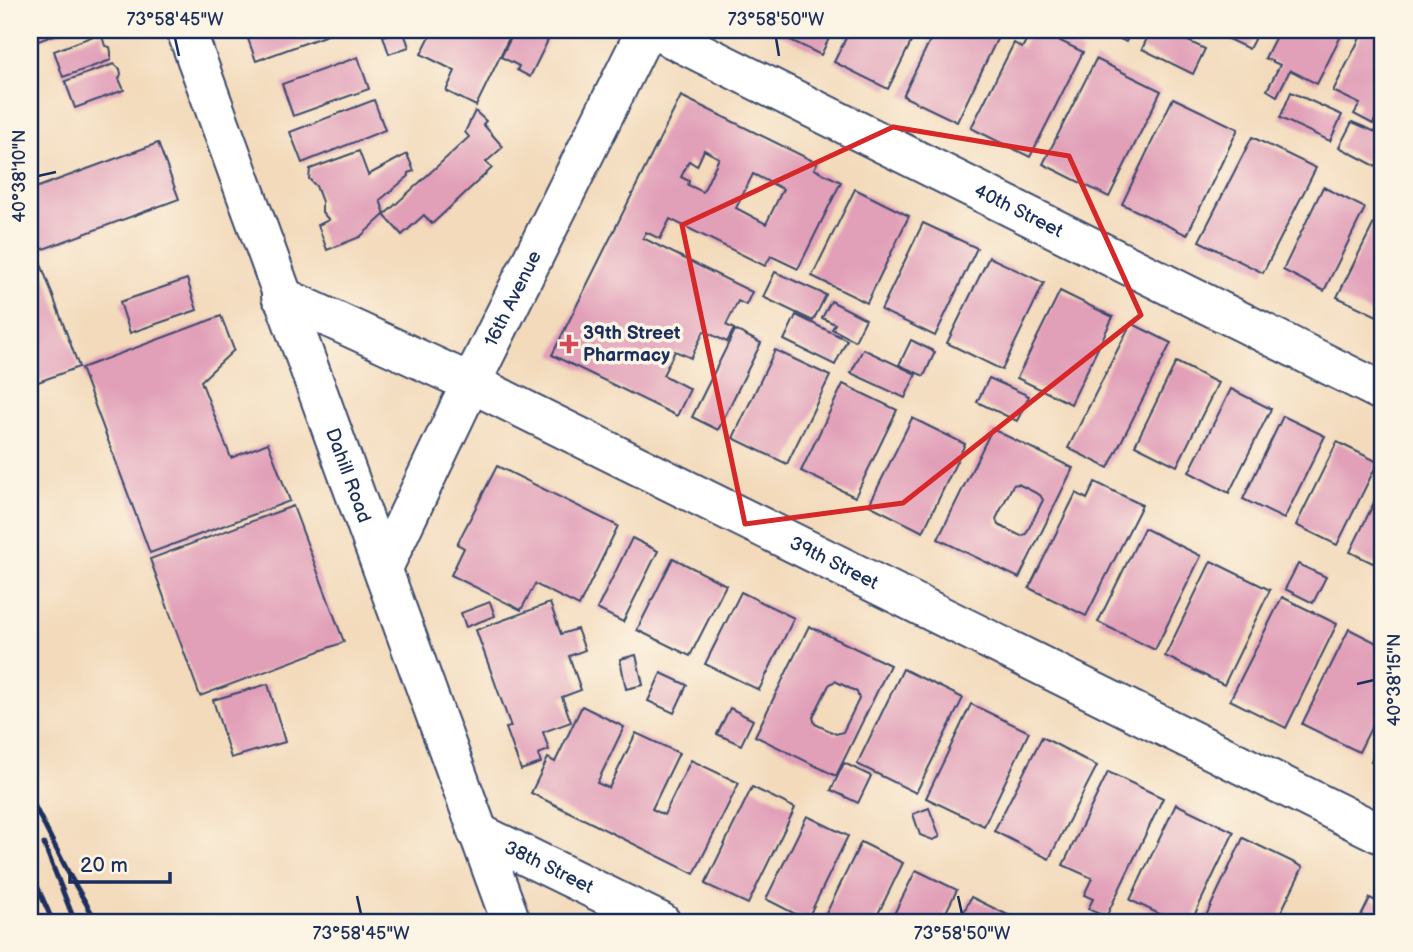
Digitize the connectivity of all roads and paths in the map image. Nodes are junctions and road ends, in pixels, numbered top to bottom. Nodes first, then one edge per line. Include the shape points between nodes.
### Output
1 (186, 30) edge
2 (646, 30) edge
3 (655, 30) edge
4 (281, 296) junction
5 (471, 383) junction
6 (1383, 392) edge
7 (383, 568) junction
8 (477, 832) junction
9 (1383, 835) edge
10 (511, 922) edge
11 (661, 922) edge

1 - 4 street, Dahill Road
2 - 5 street, 16th Avenue
3 - 6 street, 40th Street
4 - 5 street, 39th Street
4 - 7 street, Dahill Road
5 - 7 street, 16th Avenue
5 - 9 street, 39th Street
7 - 8 street, Dahill Road
8 - 10 street, Dahill Road
8 - 11 street, 38th Street

